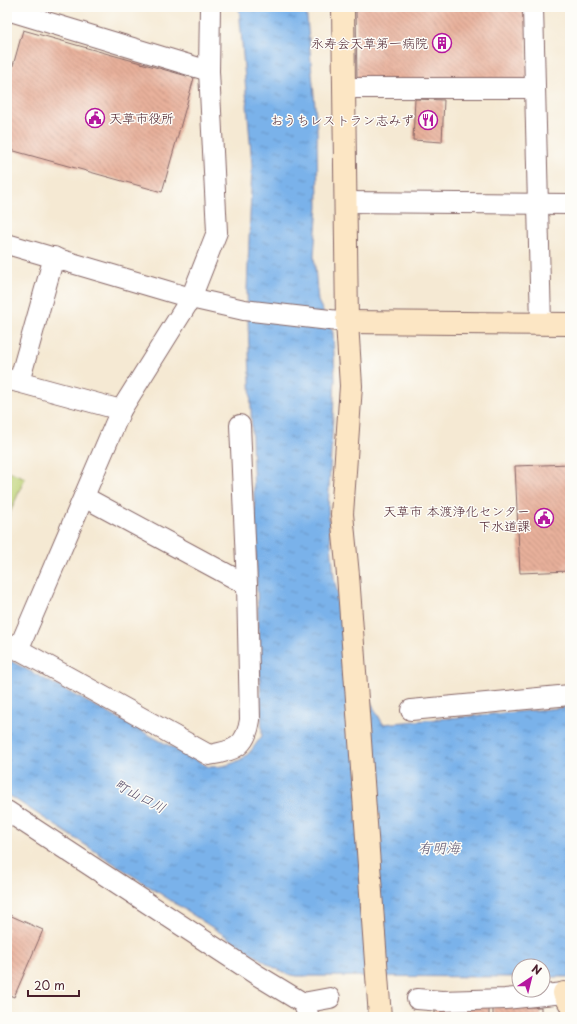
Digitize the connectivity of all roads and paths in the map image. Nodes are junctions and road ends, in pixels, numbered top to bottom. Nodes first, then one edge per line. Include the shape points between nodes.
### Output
1 (210, 7) edge
2 (343, 7) edge
3 (533, 7) edge
4 (7, 10) edge
5 (209, 71) junction
6 (344, 88) junction
7 (535, 88) junction
8 (345, 202) junction
9 (538, 204) junction
10 (570, 204) edge
11 (7, 244) edge
12 (54, 257) junction
13 (191, 298) junction
14 (340, 321) junction
15 (541, 324) junction
16 (570, 324) edge
17 (13, 381) edge
18 (121, 410) junction
19 (240, 425) dead end
20 (84, 497) junction
21 (247, 585) junction
22 (13, 646) edge
23 (570, 696) edge
24 (411, 710) dead end
25 (7, 811) edge
26 (330, 998) dead end
27 (416, 999) dead end
28 (567, 999) edge
29 (306, 1010) edge
30 (380, 1017) edge

1 - 5 street
2 - 6 street
3 - 7 street
4 - 5 street
5 - 13 street via 217,232
6 - 7 street
6 - 8 street
7 - 9 street
8 - 9 street
8 - 14 street
9 - 10 street
9 - 15 street
11 - 12 street
12 - 13 street
12 - 17 street
13 - 14 street via 244,310
13 - 18 street
14 - 15 street
14 - 30 street via 351,386 342,514
15 - 16 street
17 - 18 street
18 - 20 street
19 - 21 street
20 - 21 street
20 - 22 street
21 - 22 street via 250,720 243,742 234,749 222,753 210,755
23 - 24 street
25 - 29 street
26 - 29 street
27 - 28 street

